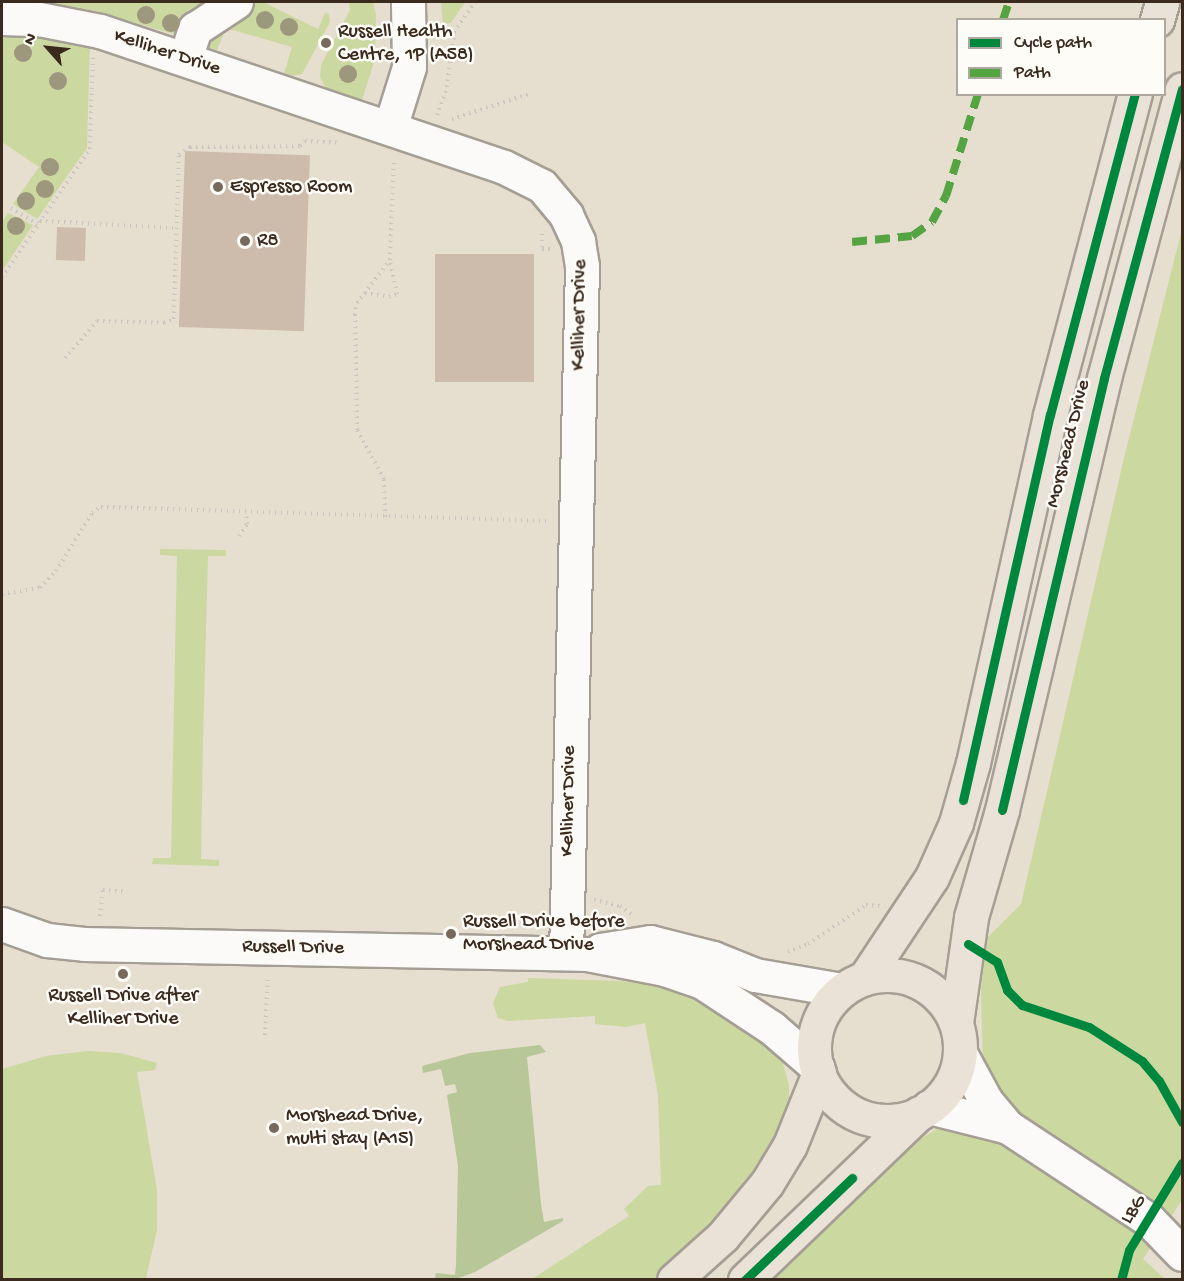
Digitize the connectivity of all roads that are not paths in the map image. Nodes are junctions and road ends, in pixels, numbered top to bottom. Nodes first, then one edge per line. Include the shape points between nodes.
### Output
1 (236, 2) edge
2 (408, 2) edge
3 (1162, 2) edge
4 (2, 18) edge
5 (1158, 18) edge
6 (185, 59) junction
7 (1182, 89) edge
8 (1135, 96) edge
9 (392, 143) junction
10 (2, 924) edge
11 (576, 953) junction
12 (854, 984) junction
13 (958, 1038) junction
14 (818, 1070) junction
15 (925, 1110) junction
16 (1008, 1127) junction
17 (1182, 1254) edge
18 (674, 1280) edge
19 (744, 1280) edge

1 - 6 street via 195,29
2 - 9 street via 409,67
3 - 5 main road
4 - 6 street, Kelliher Drive via 67,23
6 - 9 street, Kelliher Drive
7 - 13 main road, Morshead Drive via 1104,378 1002,810 971,917
8 - 12 main road, Morshead Drive via 1050,415 973,763 944,854 900,930
9 - 11 street, Kelliher Drive via 431,133 535,181 560,206 582,256
10 - 11 street, Russell Drive via 47,940 84,944
11 - 12 street, Russell Drive via 650,942 713,958 754,975
11 - 14 street, Russell Drive via 664,969 702,982 772,1028
12 - 13 main road via 889,975 925,985 944,1001
12 - 14 main road via 826,1008 816,1031
13 - 15 main road via 952,1082
13 - 16 street via 986,1101
14 - 15 main road via 837,1101 865,1118 898,1120
14 - 18 main road via 790,1146 767,1184 723,1236
15 - 16 street
15 - 19 main road
16 - 17 street via 1149,1220

